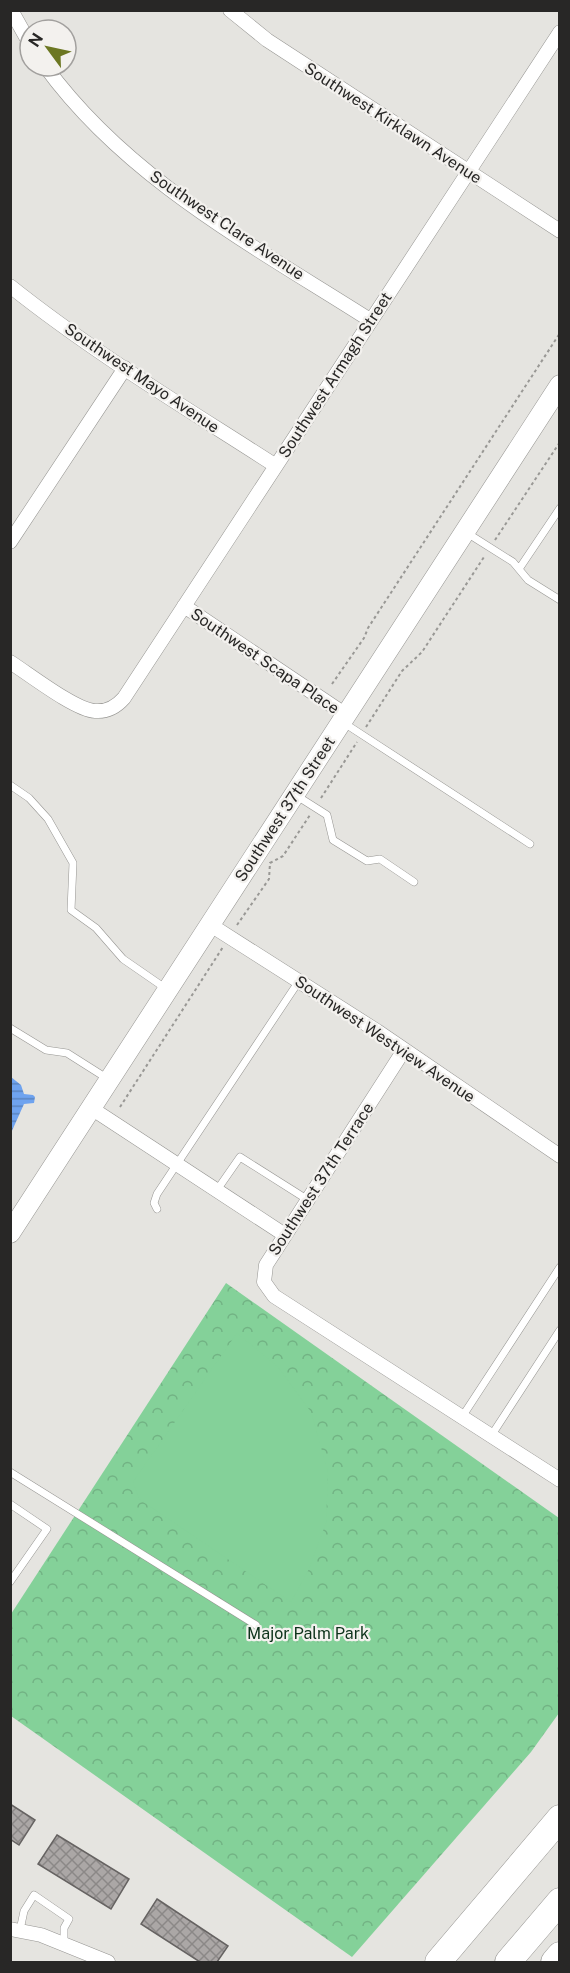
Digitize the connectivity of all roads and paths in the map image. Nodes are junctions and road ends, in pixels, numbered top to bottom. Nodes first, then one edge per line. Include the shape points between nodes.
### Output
1 (230, 10) edge
2 (560, 32) edge
3 (54, 78) edge
4 (468, 172) junction
5 (560, 231) edge
6 (10, 286) edge
7 (370, 320) junction
8 (560, 333) edge
9 (124, 368) junction
10 (560, 385) edge
11 (560, 442) edge
12 (276, 466) junction
13 (558, 513) edge
14 (464, 532) junction
15 (10, 542) edge
16 (490, 548) junction
17 (519, 569) junction
18 (560, 600) edge
19 (184, 606) junction
20 (10, 662) edge
21 (332, 684) dead end
22 (344, 718) junction
23 (362, 734) junction
24 (10, 785) edge
25 (295, 794) junction
26 (315, 807) junction
27 (530, 844) dead end
28 (414, 882) dead end
29 (209, 924) junction
30 (229, 937) junction
31 (299, 981) junction
32 (167, 990) junction
33 (10, 1028) edge
34 (404, 1050) junction
35 (110, 1079) junction
36 (120, 1107) dead end
37 (91, 1108) junction
38 (560, 1156) edge
39 (177, 1164) junction
40 (217, 1190) junction
41 (308, 1200) junction
42 (157, 1209) dead end
43 (10, 1233) edge
44 (285, 1235) junction
45 (560, 1267) edge
46 (560, 1330) edge
47 (462, 1417) junction
48 (491, 1436) junction
49 (10, 1472) edge
50 (560, 1480) edge
51 (12, 1508) edge
52 (10, 1582) edge
53 (256, 1625) dead end
54 (560, 1818) edge
55 (560, 1901) edge
56 (15, 1930) edge
57 (64, 1943) junction
58 (560, 1955) edge
59 (108, 1962) edge
60 (438, 1962) edge
61 (508, 1962) edge
62 (554, 1962) edge

1 - 4 street, Southwest Kirklawn Avenue via 267,40
2 - 4 street, Southwest Armagh Street
3 - 7 street, Southwest Clare Avenue via 95,127 147,172 205,215
4 - 5 street, Southwest Kirklawn Avenue
4 - 7 street, Southwest Armagh Street
6 - 9 street, Southwest Mayo Avenue
7 - 12 street, Southwest Armagh Street
8 - 21 path
9 - 12 street, Southwest Mayo Avenue
9 - 15 street
10 - 14 main road, Southwest 37th Street
11 - 16 path
12 - 19 street, Southwest Armagh Street
13 - 17 lane
14 - 16 lane
14 - 22 main road, Southwest 37th Street
16 - 17 lane
16 - 23 path
17 - 18 lane via 528,580
19 - 20 street, Southwest Armagh Street via 124,698 104,711 79,706
19 - 22 street, Southwest Scapa Place
22 - 23 lane
22 - 25 main road, Southwest 37th Street
23 - 26 path
23 - 27 lane
24 - 32 lane via 48,819 73,863 71,910 96,928 123,959
25 - 26 lane
25 - 29 main road, Southwest 37th Street
26 - 28 lane via 327,815 333,840 367,861 380,859
26 - 30 path via 283,856 270,863 269,879
29 - 30 street, Southwest Westview Avenue
29 - 32 main road, Southwest 37th Street
30 - 31 street, Southwest Westview Avenue
30 - 36 path
31 - 34 street, Southwest Westview Avenue
31 - 39 lane
32 - 35 main road, Southwest 37th Street
33 - 35 lane via 46,1050 67,1053
34 - 38 street, Southwest Westview Avenue
34 - 41 street, Southwest 37th Terrace
35 - 37 main road, Southwest 37th Street
37 - 39 street
37 - 43 main road, Southwest 37th Street
39 - 40 street
39 - 42 lane via 157,1194
40 - 41 lane via 240,1157
40 - 44 street
41 - 44 street, Southwest 37th Terrace
44 - 47 street, Southwest 37th Terrace via 266,1265 264,1282 268,1290
45 - 47 lane
46 - 48 lane
47 - 48 street
48 - 50 street
49 - 53 lane
51 - 52 lane via 47,1529
54 - 60 highway
55 - 61 highway
56 - 57 street
56 - 57 lane via 33,1895 69,1919 64,1928
57 - 59 street
58 - 62 highway

